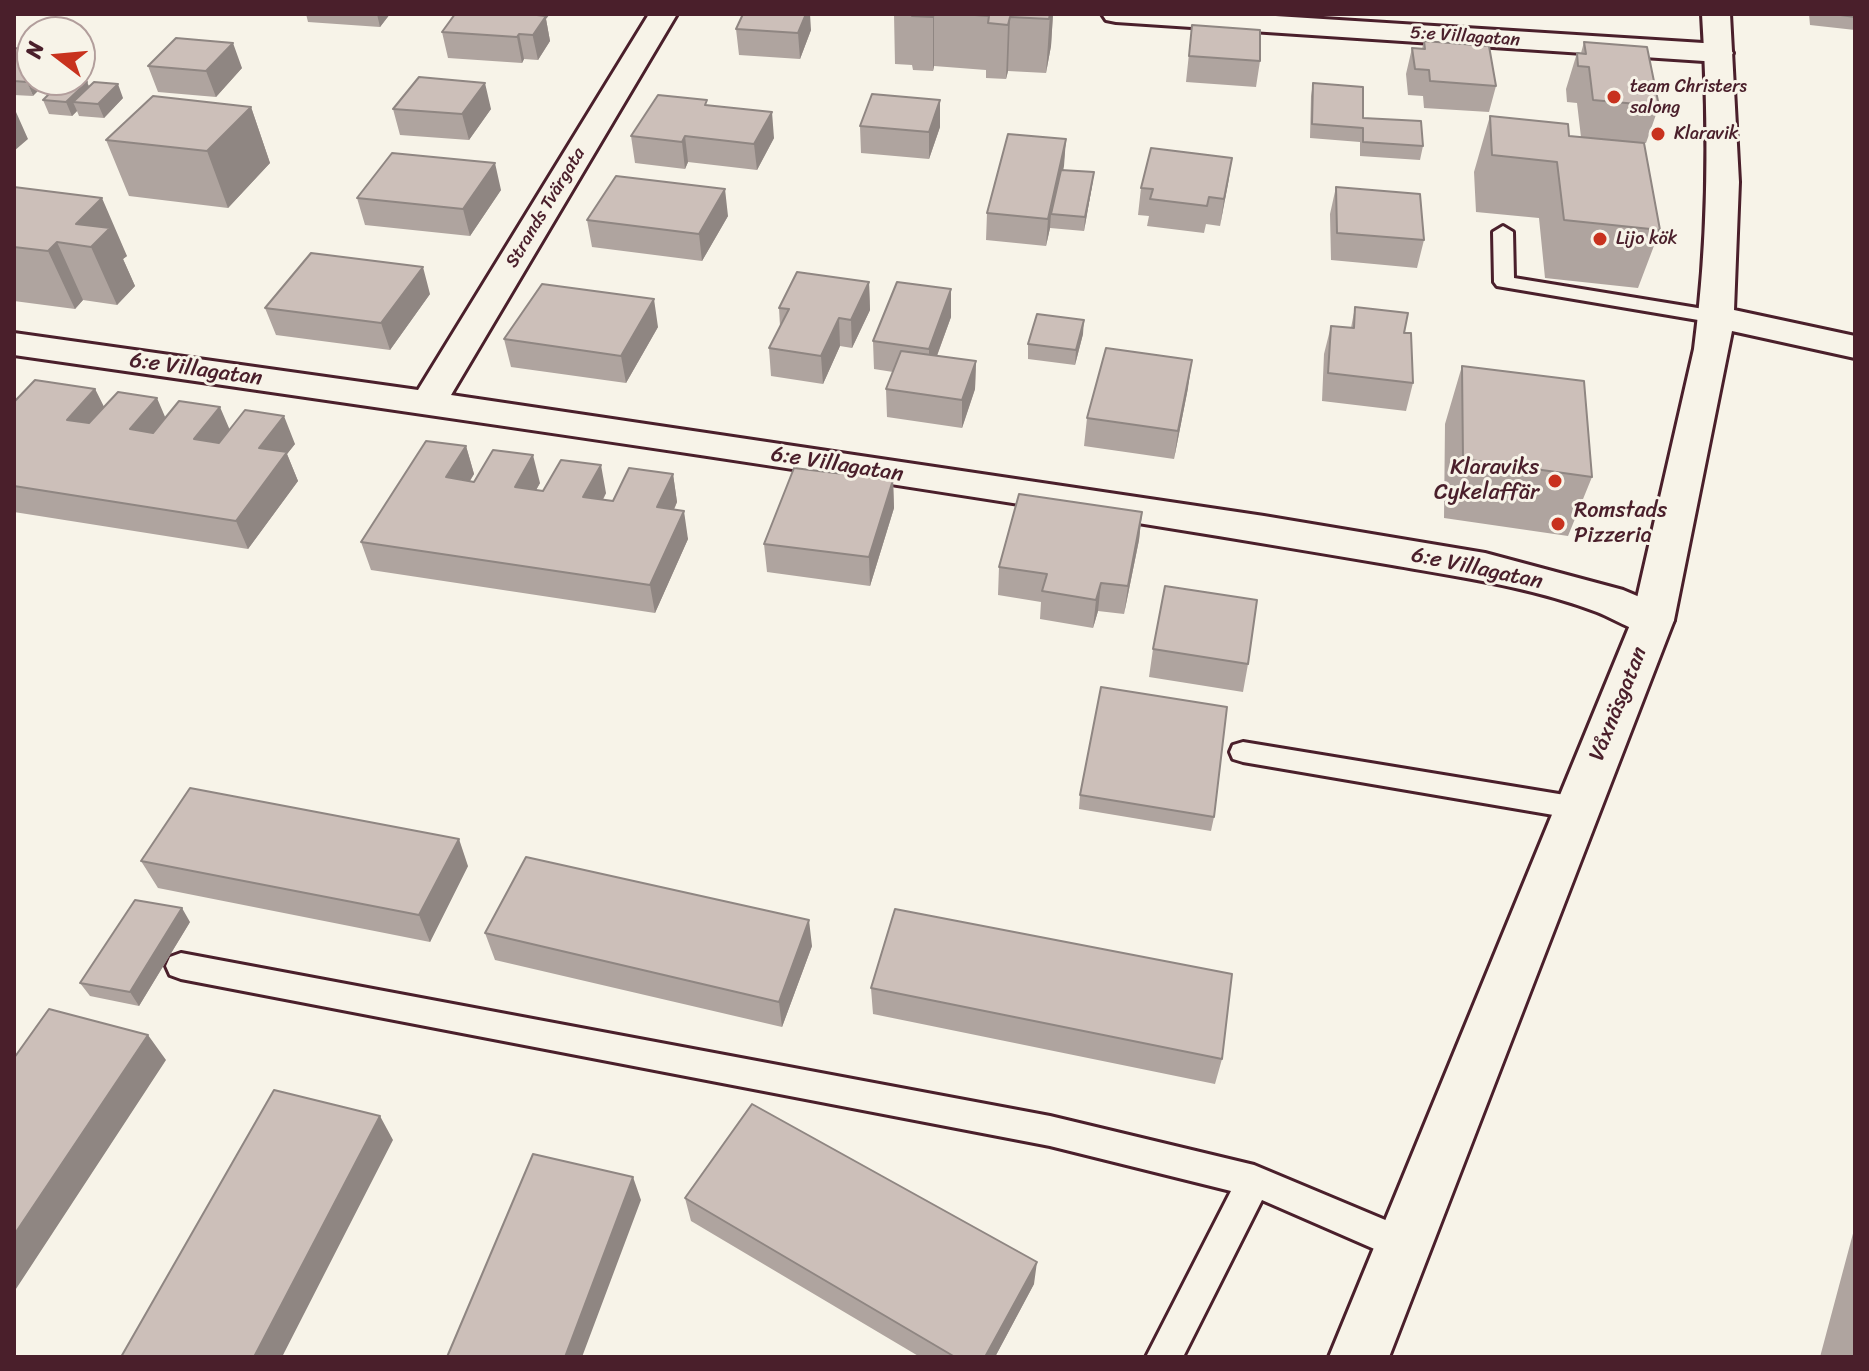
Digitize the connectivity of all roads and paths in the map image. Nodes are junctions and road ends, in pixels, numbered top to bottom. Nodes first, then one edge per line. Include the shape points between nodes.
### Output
1 (663, 14) edge
2 (1116, 14) edge
3 (1716, 14) edge
4 (1719, 53) junction
5 (1503, 232) dead end
6 (1716, 317) junction
7 (14, 344) edge
8 (1855, 347) edge
9 (428, 403) junction
10 (1653, 620) junction
11 (1243, 752) dead end
12 (1577, 808) junction
13 (181, 966) dead end
14 (1254, 1181) junction
15 (1402, 1244) junction
16 (1164, 1357) edge
17 (1359, 1357) edge

1 - 9 street, Strands Tvärgata
2 - 4 street, 5:e Villagatan
3 - 4 street, Våxnäsgatan
4 - 6 street, Våxnäsgatan via 1722,240
5 - 6 lane via 1504,282
6 - 8 street
6 - 10 street, Våxnäsgatan
7 - 9 street, 6:e Villagatan
9 - 10 street, 6:e Villagatan via 1485,567 1608,600
10 - 12 street, Våxnäsgatan
11 - 12 lane
12 - 15 street, Våxnäsgatan
13 - 14 lane via 1050,1131
14 - 15 lane
14 - 16 lane
15 - 17 street, Våxnäsgatan

